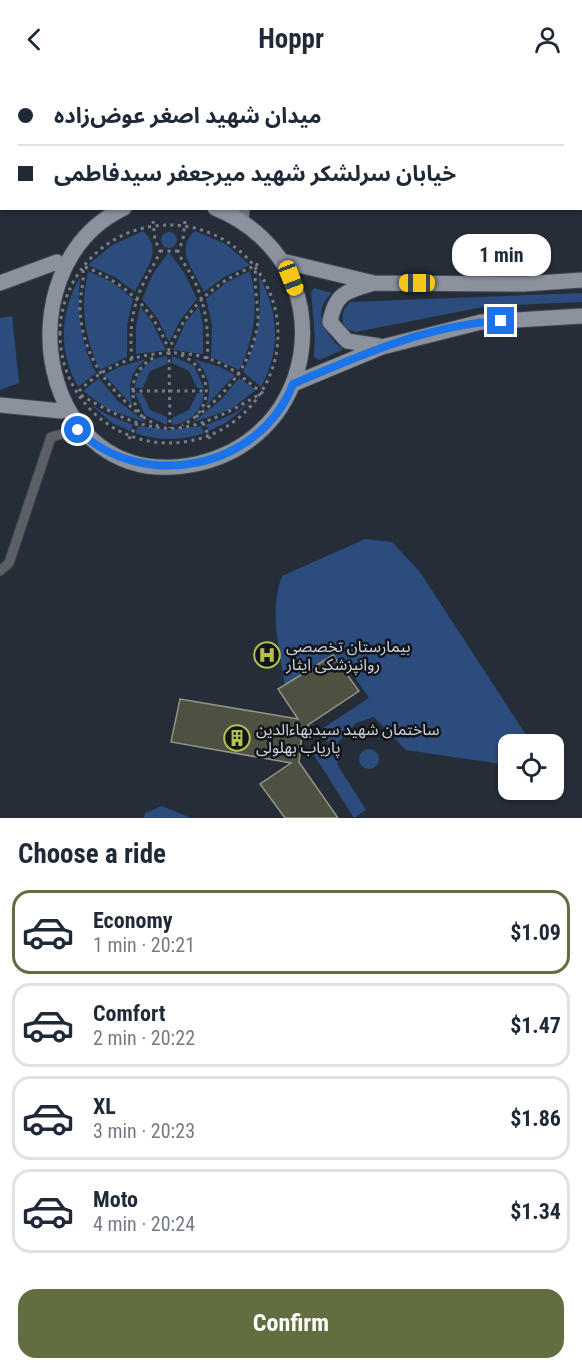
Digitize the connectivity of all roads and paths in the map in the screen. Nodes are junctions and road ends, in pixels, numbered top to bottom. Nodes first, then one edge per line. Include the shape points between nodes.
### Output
1 (120, 210) edge
2 (222, 210) edge
3 (242, 215) edge
4 (153, 223) junction
5 (185, 223) junction
6 (160, 251) junction
7 (178, 251) junction
8 (282, 261) junction
9 (57, 262) junction
10 (82, 265) junction
11 (257, 265) junction
12 (582, 280) edge
13 (374, 283) junction
14 (0, 284) edge
15 (137, 299) junction
16 (201, 299) junction
17 (582, 316) edge
18 (382, 347) junction
19 (169, 352) junction
20 (161, 354) junction
21 (178, 354) junction
22 (132, 359) junction
23 (207, 359) junction
24 (100, 374) junction
25 (239, 374) junction
26 (293, 384) junction
27 (207, 390) junction
28 (132, 391) junction
29 (170, 391) junction
30 (76, 394) junction
31 (264, 394) junction
32 (0, 405) edge
33 (61, 411) junction
34 (143, 417) junction
35 (196, 417) junction
36 (136, 423) junction
37 (203, 423) junction
38 (162, 427) junction
39 (178, 427) junction
40 (170, 428) junction
41 (78, 430) junction
42 (209, 437) junction
43 (130, 438) junction
44 (0, 571) edge

1 - 9 main road via 82,233
2 - 3 main road
3 - 8 main road
4 - 5 path
4 - 6 path
4 - 10 path via 110,242
5 - 7 path
5 - 11 path via 229,241
6 - 7 path
6 - 15 path
7 - 16 path
8 - 13 main road
8 - 26 main road via 302,314 302,352
9 - 14 main road
9 - 33 main road via 41,296 36,334 41,371
10 - 15 path via 111,278
10 - 24 path via 81,322 90,356
10 - 30 path via 64,303 60,334 64,365
11 - 16 path via 228,278
11 - 25 path via 258,322
11 - 31 path via 275,302 279,333 275,364
12 - 13 main road via 524,284
13 - 18 main road via 339,297 330,322 347,341
15 - 19 path via 153,318
15 - 22 path via 131,330
16 - 19 path via 182,323
16 - 23 path via 208,330
17 - 18 main road via 481,322
18 - 26 main road
19 - 20 path
19 - 21 path
19 - 29 path
20 - 22 path
20 - 28 path via 143,364
21 - 23 path
21 - 27 path via 196,364
22 - 24 path
23 - 25 path
24 - 30 path
24 - 34 path via 120,399
25 - 31 path
25 - 35 path
26 - 41 main road via 282,405 257,434 225,454 198,463 170,467 132,461 97,446
27 - 29 path
27 - 35 path
28 - 29 path
28 - 34 path
29 - 40 path
30 - 36 path
30 - 43 path via 98,417
31 - 37 path
31 - 42 path via 242,416
32 - 33 main road
33 - 41 main road
34 - 38 path
35 - 39 path
36 - 38 path
36 - 43 path
37 - 39 path
37 - 42 path
38 - 40 path
39 - 40 path
41 - 44 lane via 51,437 9,563
42 - 43 path via 170,443

